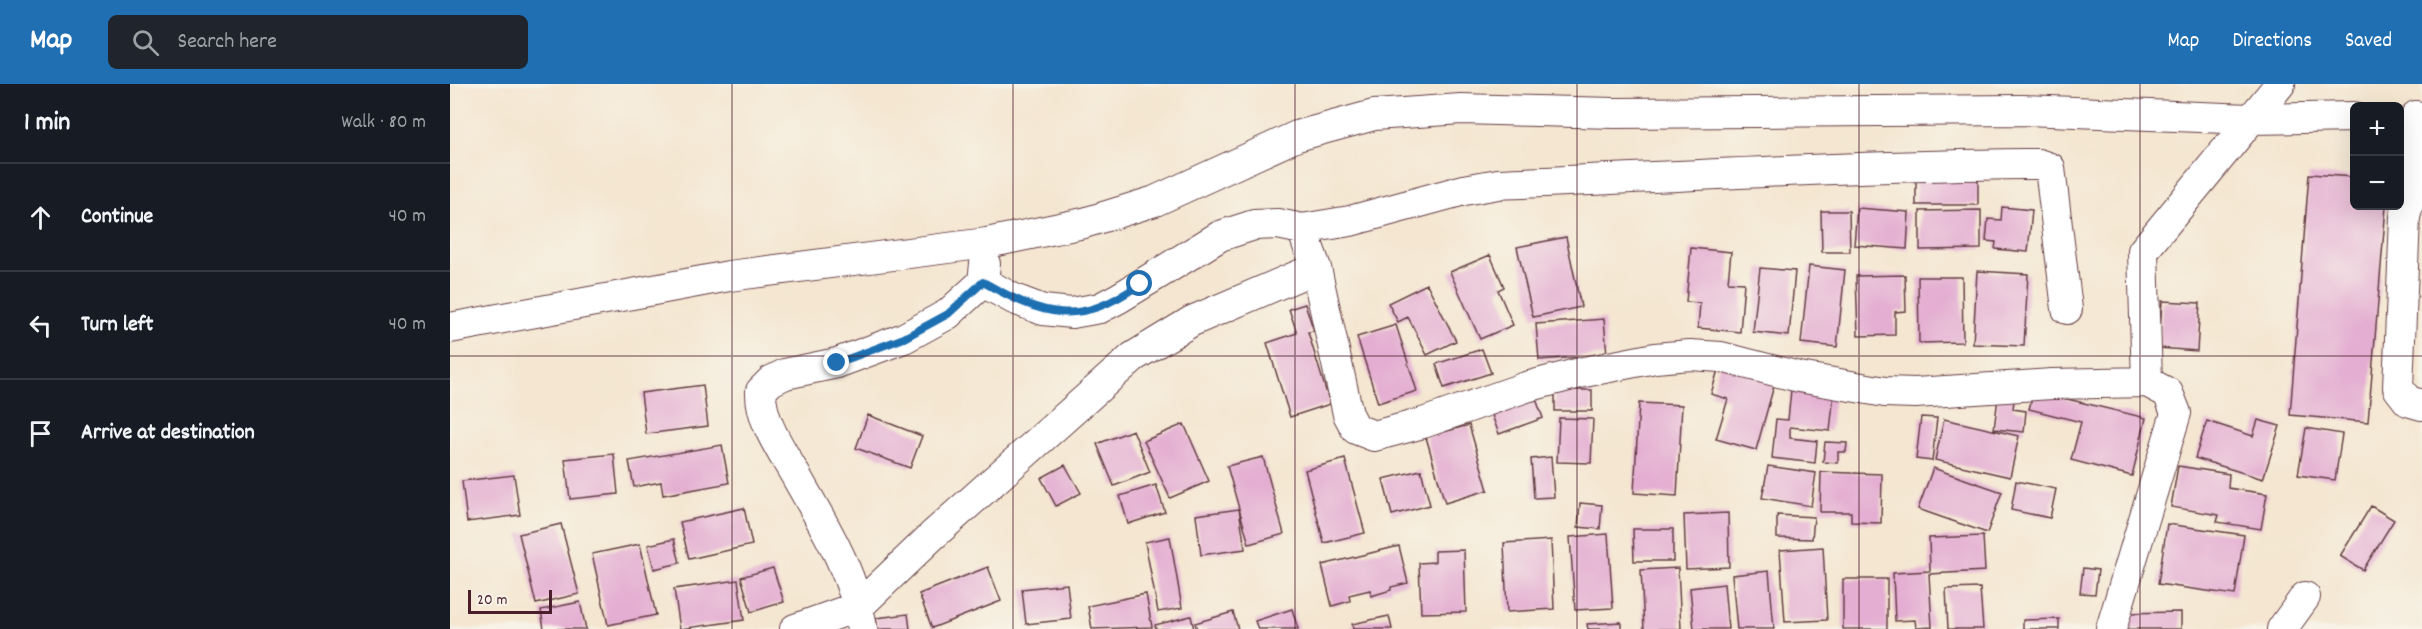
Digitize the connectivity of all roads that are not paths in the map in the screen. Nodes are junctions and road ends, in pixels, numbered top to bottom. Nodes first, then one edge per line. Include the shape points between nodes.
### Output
1 (2280, 84) edge
2 (2412, 116) edge
3 (2350, 117) edge
4 (2250, 119) junction
5 (2413, 209) edge
6 (1302, 229) junction
7 (987, 243) junction
8 (1316, 268) junction
9 (983, 282) junction
10 (2067, 309) dead end
11 (450, 328) edge
12 (2147, 382) junction
13 (2422, 405) edge
14 (2305, 597) dead end
15 (860, 617) edge
16 (795, 629) edge
17 (2111, 629) edge
18 (2282, 629) edge

1 - 4 street
2 - 5 street via 2416,174
3 - 4 street
4 - 7 street via 2023,110 1461,109 1374,115 1297,136 1155,201 1084,224
4 - 12 street via 2143,251
5 - 13 street via 2398,388 2408,401
6 - 8 street
6 - 9 street via 1254,225 1220,236 1100,308 1072,313 1043,310
6 - 10 street via 1498,184 1915,165 2038,164 2050,168
7 - 9 street
7 - 11 street via 729,276
8 - 12 street via 1348,414 1356,429 1374,436 1584,372 1690,355 1721,357 1799,377 1885,392
8 - 15 street via 1192,321 1133,357 932,536
9 - 15 street via 948,314 904,338 837,363 785,374 761,391 761,404 771,428 840,558
12 - 17 street via 2168,393 2176,413
14 - 18 street
15 - 16 street

